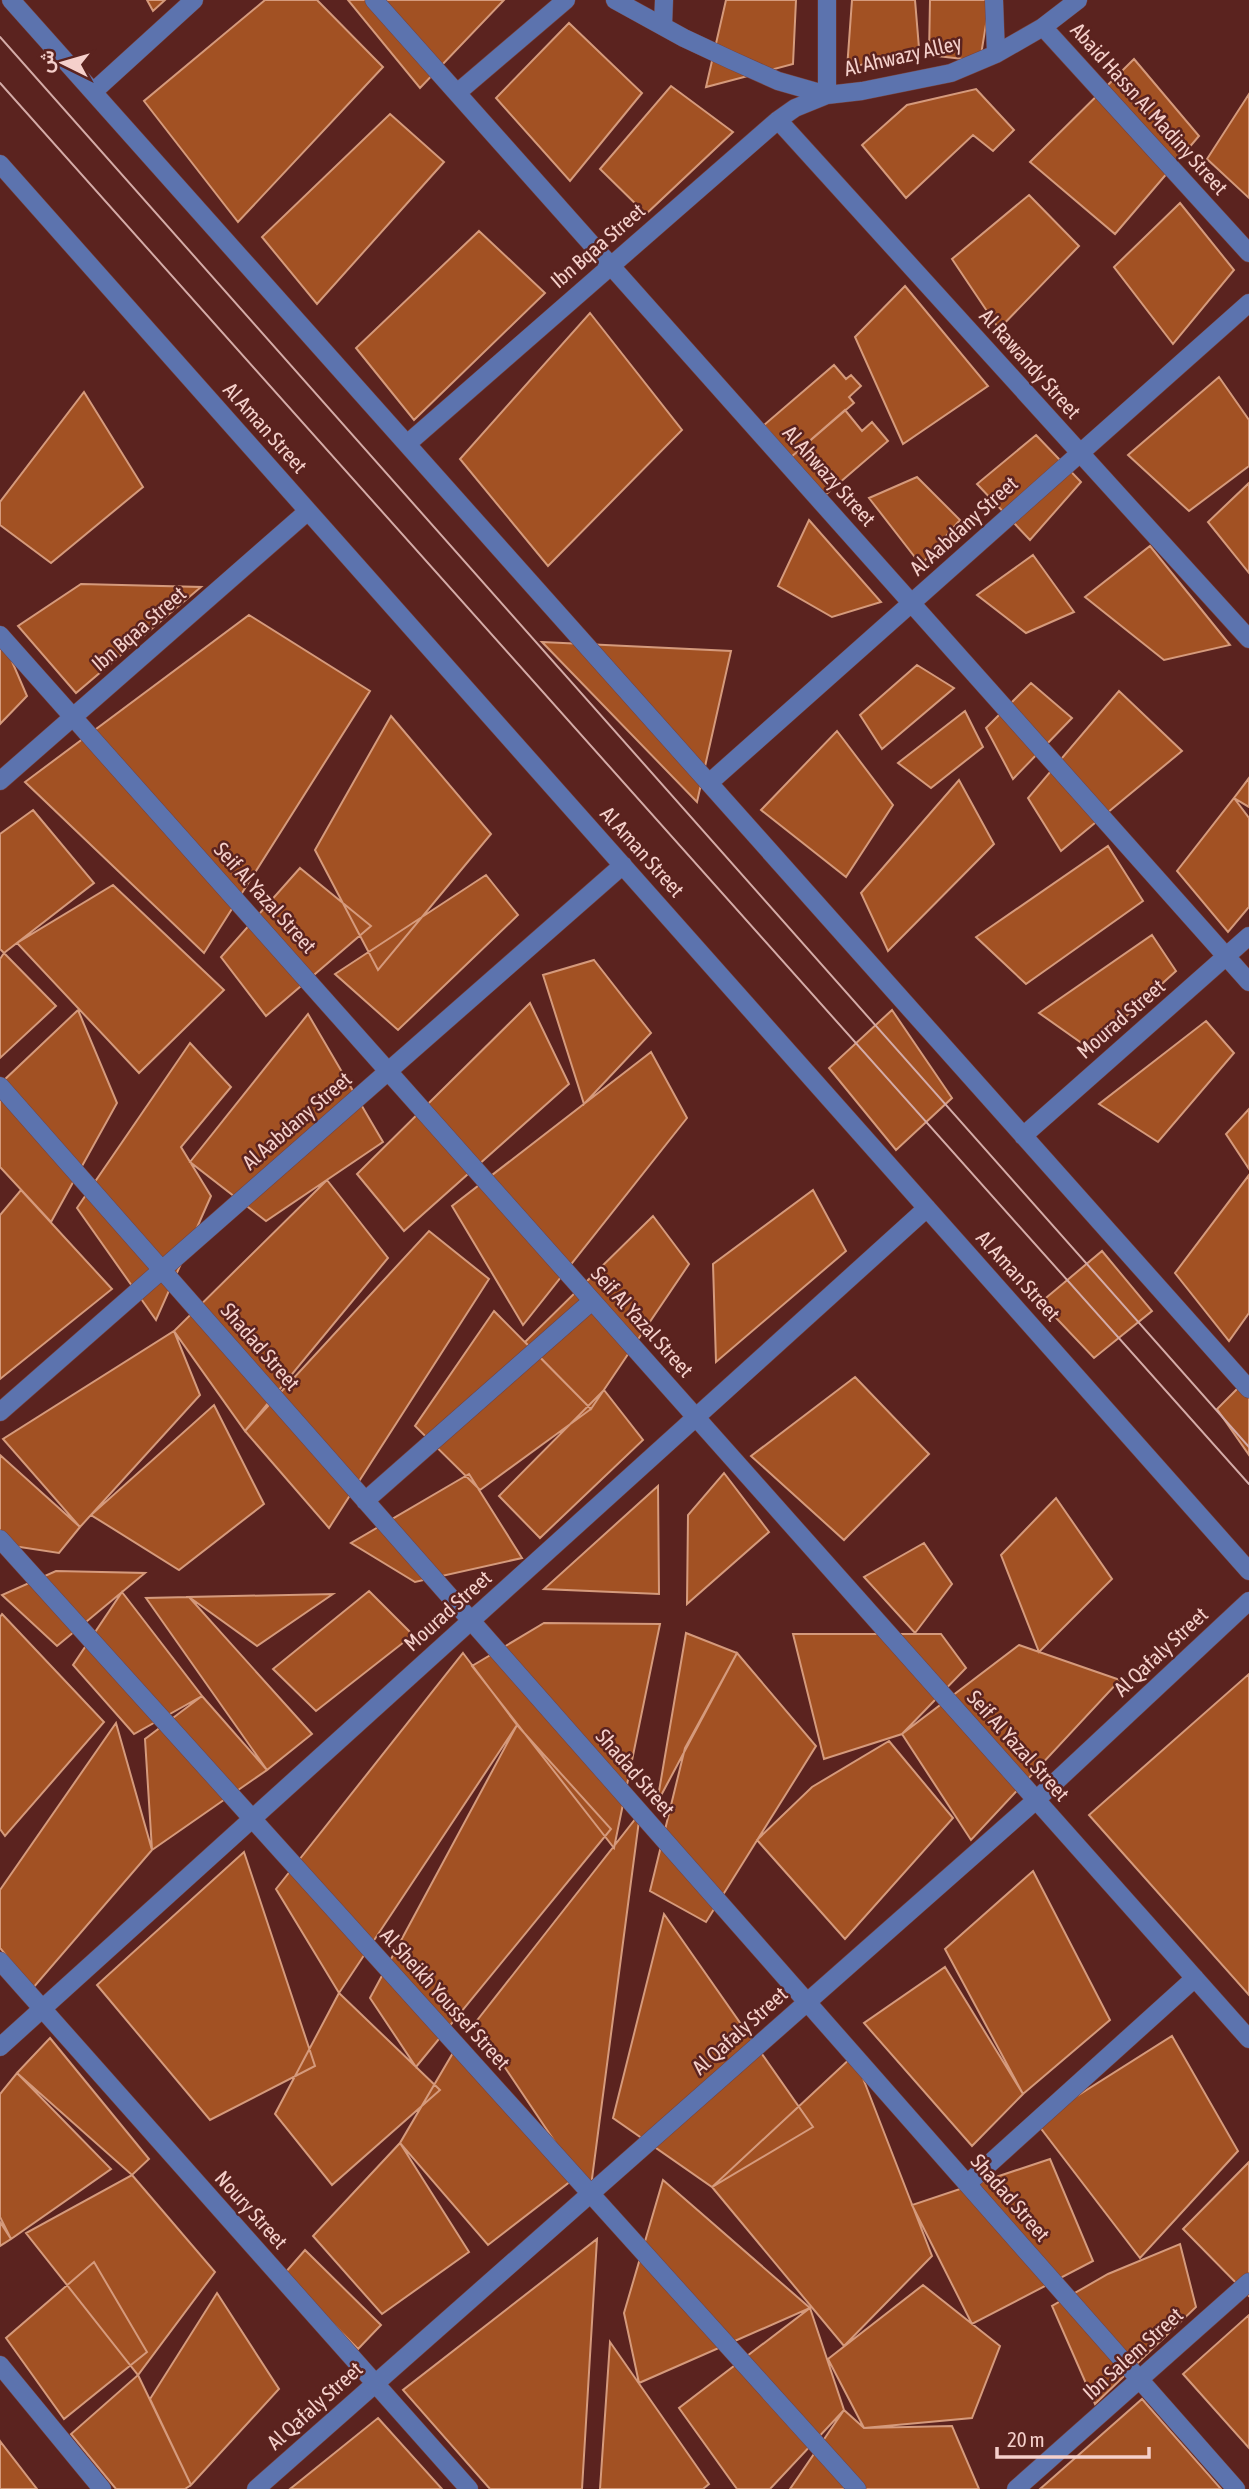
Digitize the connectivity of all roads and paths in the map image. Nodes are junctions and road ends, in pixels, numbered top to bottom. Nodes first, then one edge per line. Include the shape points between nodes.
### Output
1 (11, 0) edge
2 (194, 0) edge
3 (374, 0) edge
4 (566, 0) edge
5 (615, 0) edge
6 (664, 0) edge
7 (827, 0) edge
8 (995, 0) edge
9 (1078, 0) edge
10 (663, 26) junction
11 (1043, 27) junction
12 (996, 54) junction
13 (93, 92) junction
14 (457, 93) junction
15 (827, 95) junction
16 (778, 120) junction
17 (2, 168) edge
18 (1249, 253) edge
19 (611, 265) junction
20 (1249, 303) edge
21 (407, 444) junction
22 (1080, 453) junction
23 (308, 510) junction
24 (911, 603) junction
25 (0, 635) edge
26 (1249, 639) edge
27 (73, 717) junction
28 (0, 781) edge
29 (709, 783) junction
30 (623, 865) junction
31 (1249, 936) edge
32 (1226, 956) junction
33 (1249, 982) edge
34 (388, 1071) junction
35 (0, 1086) edge
36 (1023, 1136) junction
37 (927, 1208) junction
38 (162, 1270) junction
39 (592, 1301) junction
40 (1249, 1389) edge
41 (0, 1412) edge
42 (696, 1417) junction
43 (365, 1500) junction
44 (0, 1539) edge
45 (1249, 1571) edge
46 (1249, 1601) edge
47 (471, 1621) junction
48 (1036, 1800) junction
49 (252, 1819) junction
50 (0, 1961) edge
51 (1195, 1978) junction
52 (807, 2001) junction
53 (43, 2009) junction
54 (1249, 2039) edge
55 (0, 2047) edge
56 (967, 2184) junction
57 (590, 2193) junction
58 (1249, 2282) edge
59 (0, 2365) edge
60 (1139, 2379) junction
61 (375, 2383) junction
62 (102, 2489) edge
63 (256, 2489) edge
64 (469, 2489) edge
65 (858, 2489) edge
66 (1016, 2489) edge
67 (1236, 2489) edge

1 - 13 street
2 - 13 street
3 - 14 street, Al Ahwazy Street
4 - 14 street
5 - 10 street, Al Ahwazy Alley
6 - 10 street
7 - 15 street
8 - 12 street
9 - 11 street, Al Ahwazy Alley
10 - 15 street, Al Ahwazy Alley via 778,80
11 - 12 street, Al Ahwazy Alley
11 - 18 street, Abaid Hassn Al Madiny Street
12 - 15 street, Al Ahwazy Alley via 951,73
13 - 21 street
14 - 19 street, Al Ahwazy Street
15 - 16 street, Ibn Bqaa Street
16 - 19 street, Ibn Bqaa Street
16 - 22 street, Al Rawandy Street
17 - 23 street, Al Aman Street
19 - 21 street, Ibn Bqaa Street
19 - 24 street, Al Ahwazy Street
20 - 22 street, Al Aabdany Street
21 - 29 street
22 - 24 street, Al Aabdany Street
22 - 26 street, Al Rawandy Street
23 - 27 street, Ibn Bqaa Street
23 - 30 street, Al Aman Street
24 - 29 street, Al Aabdany Street
24 - 32 street, Al Ahwazy Street
25 - 27 street, Seif Al Yazal Street
27 - 28 street, Ibn Bqaa Street
27 - 34 street, Seif Al Yazal Street
29 - 36 street
30 - 34 street, Al Aabdany Street
30 - 37 street, Al Aman Street
31 - 32 street, Mourad Street
32 - 33 street, Al Ahwazy Street
32 - 36 street, Mourad Street
34 - 38 street, Al Aabdany Street
34 - 39 street, Seif Al Yazal Street
35 - 38 street, Shadad Street
36 - 40 street
37 - 42 street, Mourad Street
37 - 45 street, Al Aman Street
38 - 41 street, Al Aabdany Street
38 - 43 street, Shadad Street
39 - 42 street, Seif Al Yazal Street
39 - 43 street
42 - 47 street, Mourad Street
42 - 48 street, Seif Al Yazal Street
43 - 47 street, Shadad Street
44 - 49 street, Al Sheikh Youssef Street
46 - 48 street, Al Qafaly Street
47 - 49 street, Mourad Street
47 - 52 street, Shadad Street
48 - 51 street, Seif Al Yazal Street
48 - 52 street, Al Qafaly Street
49 - 53 street, Mourad Street
49 - 57 street, Al Sheikh Youssef Street
50 - 53 street, Noury Street
51 - 54 street, Seif Al Yazal Street
51 - 56 street
52 - 56 street, Shadad Street
52 - 57 street, Al Qafaly Street
53 - 55 street, Mourad Street
53 - 61 street, Noury Street
56 - 60 street, Shadad Street
57 - 61 street, Al Qafaly Street
57 - 65 street, Al Sheikh Youssef Street
58 - 60 street, Ibn Salem Street
59 - 62 street
60 - 66 street, Ibn Salem Street
60 - 67 street, Shadad Street
61 - 63 street, Al Qafaly Street
61 - 64 street, Noury Street

